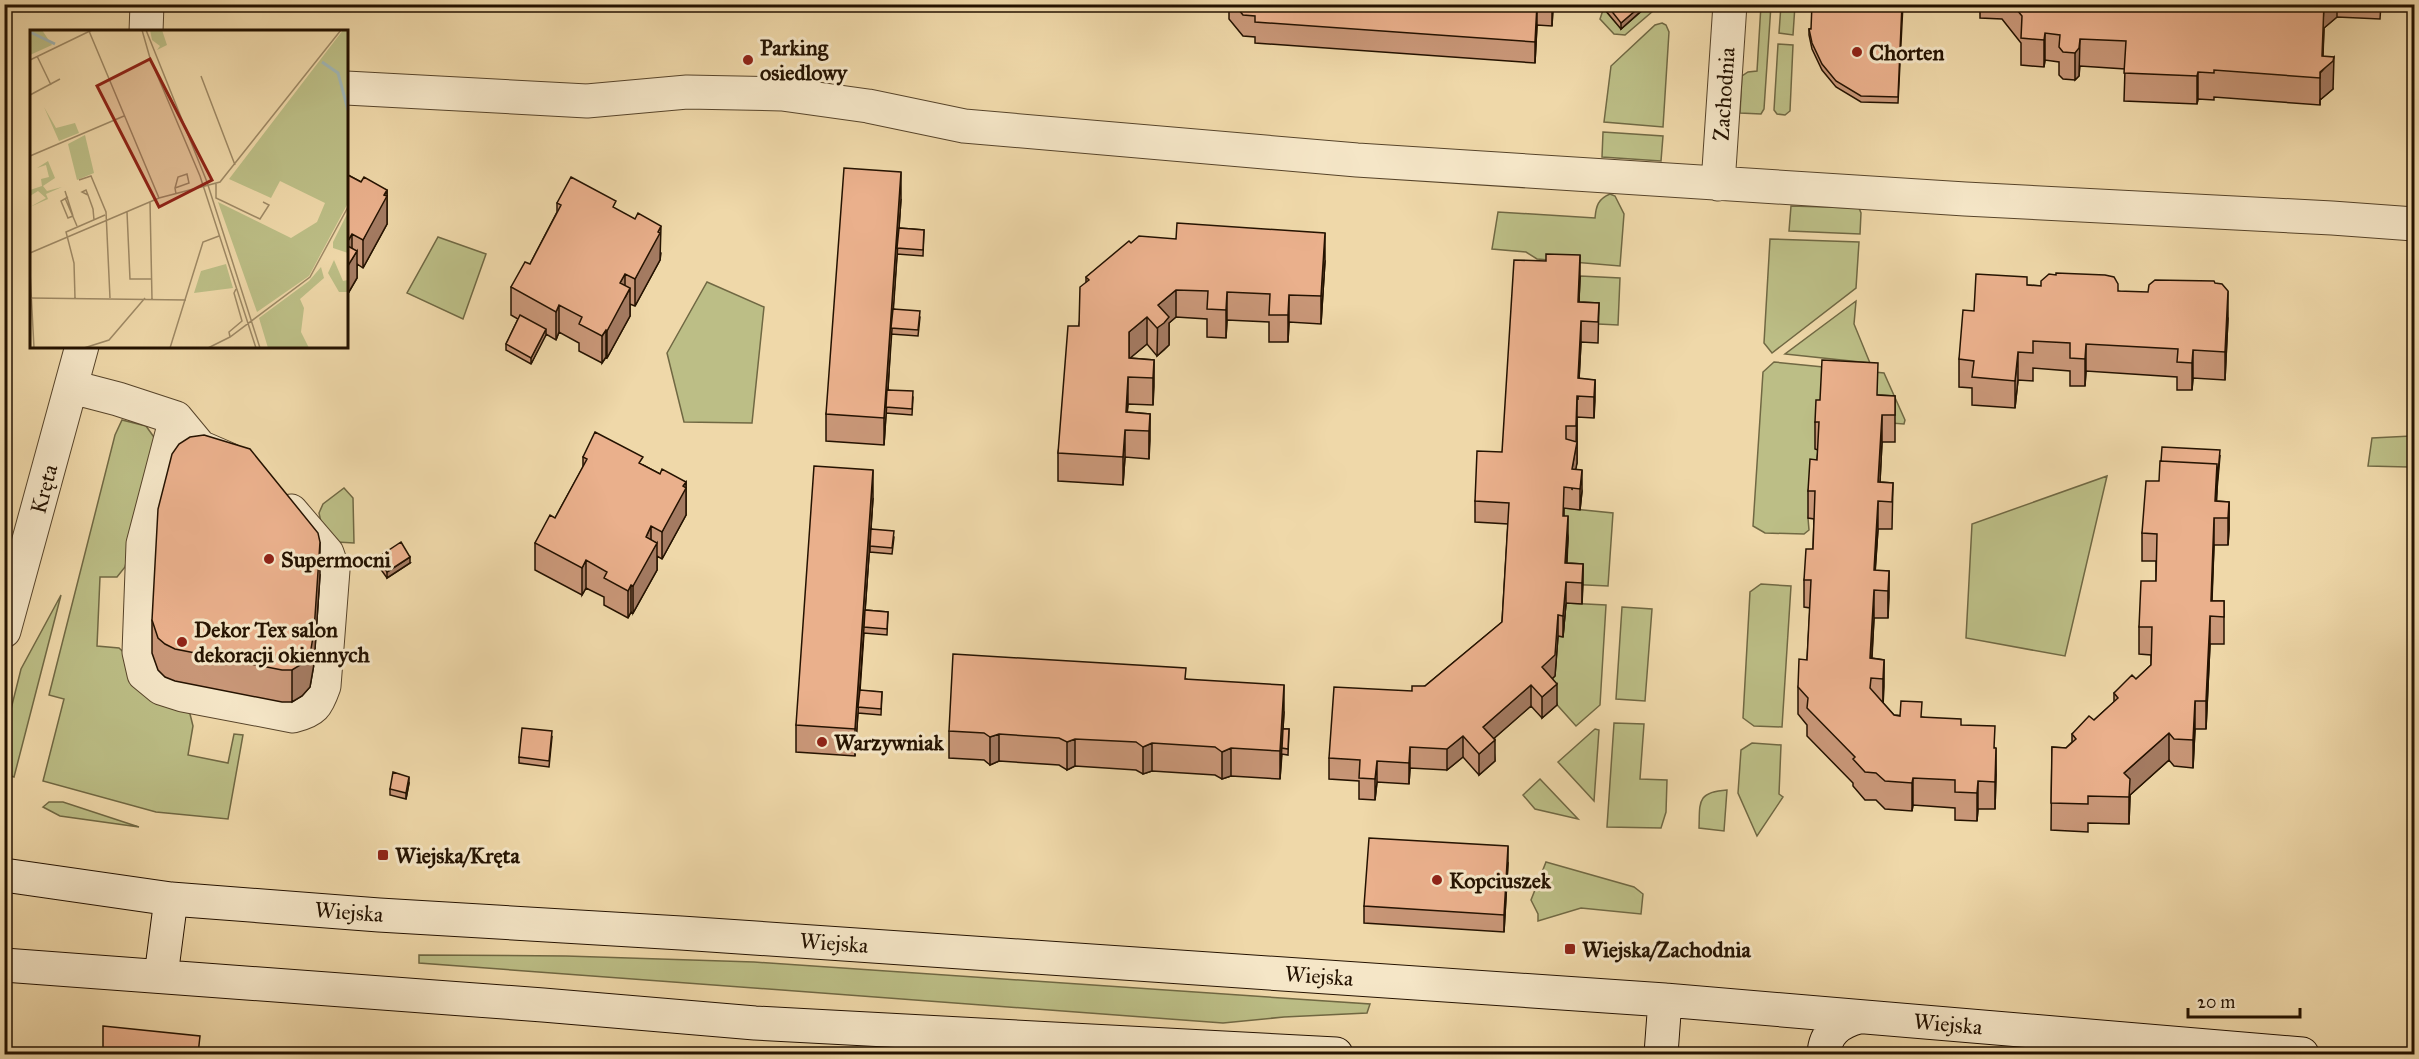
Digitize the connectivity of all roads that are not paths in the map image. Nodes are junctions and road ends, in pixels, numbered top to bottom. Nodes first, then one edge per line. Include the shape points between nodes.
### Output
1 (147, 4) edge
2 (1730, 4) edge
3 (146, 30) edge
4 (348, 88) edge
5 (1718, 184) junction
6 (2415, 224) edge
7 (82, 348) edge
8 (72, 387) junction
9 (176, 418) junction
10 (4, 631) edge
11 (4, 875) edge
12 (171, 899) junction
13 (4, 965) edge
14 (161, 976) junction
15 (1665, 1000) junction
16 (1859, 1017) junction
17 (1336, 1054) edge
18 (1661, 1054) edge
19 (1824, 1054) edge
20 (2302, 1054) edge

1 - 3 main road
2 - 5 main road, Zachodnia
4 - 5 main road via 587,101 687,92 782,94 868,105 964,126 1378,162
5 - 6 main road
7 - 8 main road, Kręta
8 - 9 main road
8 - 10 main road, Kręta
9 - 9 main road via 200,447 265,481 327,553 333,570 324,686 318,702 308,712 293,716 183,695 161,688 144,674 139,652 143,544
11 - 12 main road, Wiejska
12 - 14 main road
12 - 15 main road, Wiejska
13 - 14 main road
14 - 17 main road via 755,1023
15 - 16 main road, Wiejska
15 - 18 main road
16 - 19 main road via 1836,1027 1827,1038
16 - 20 main road, Wiejska

